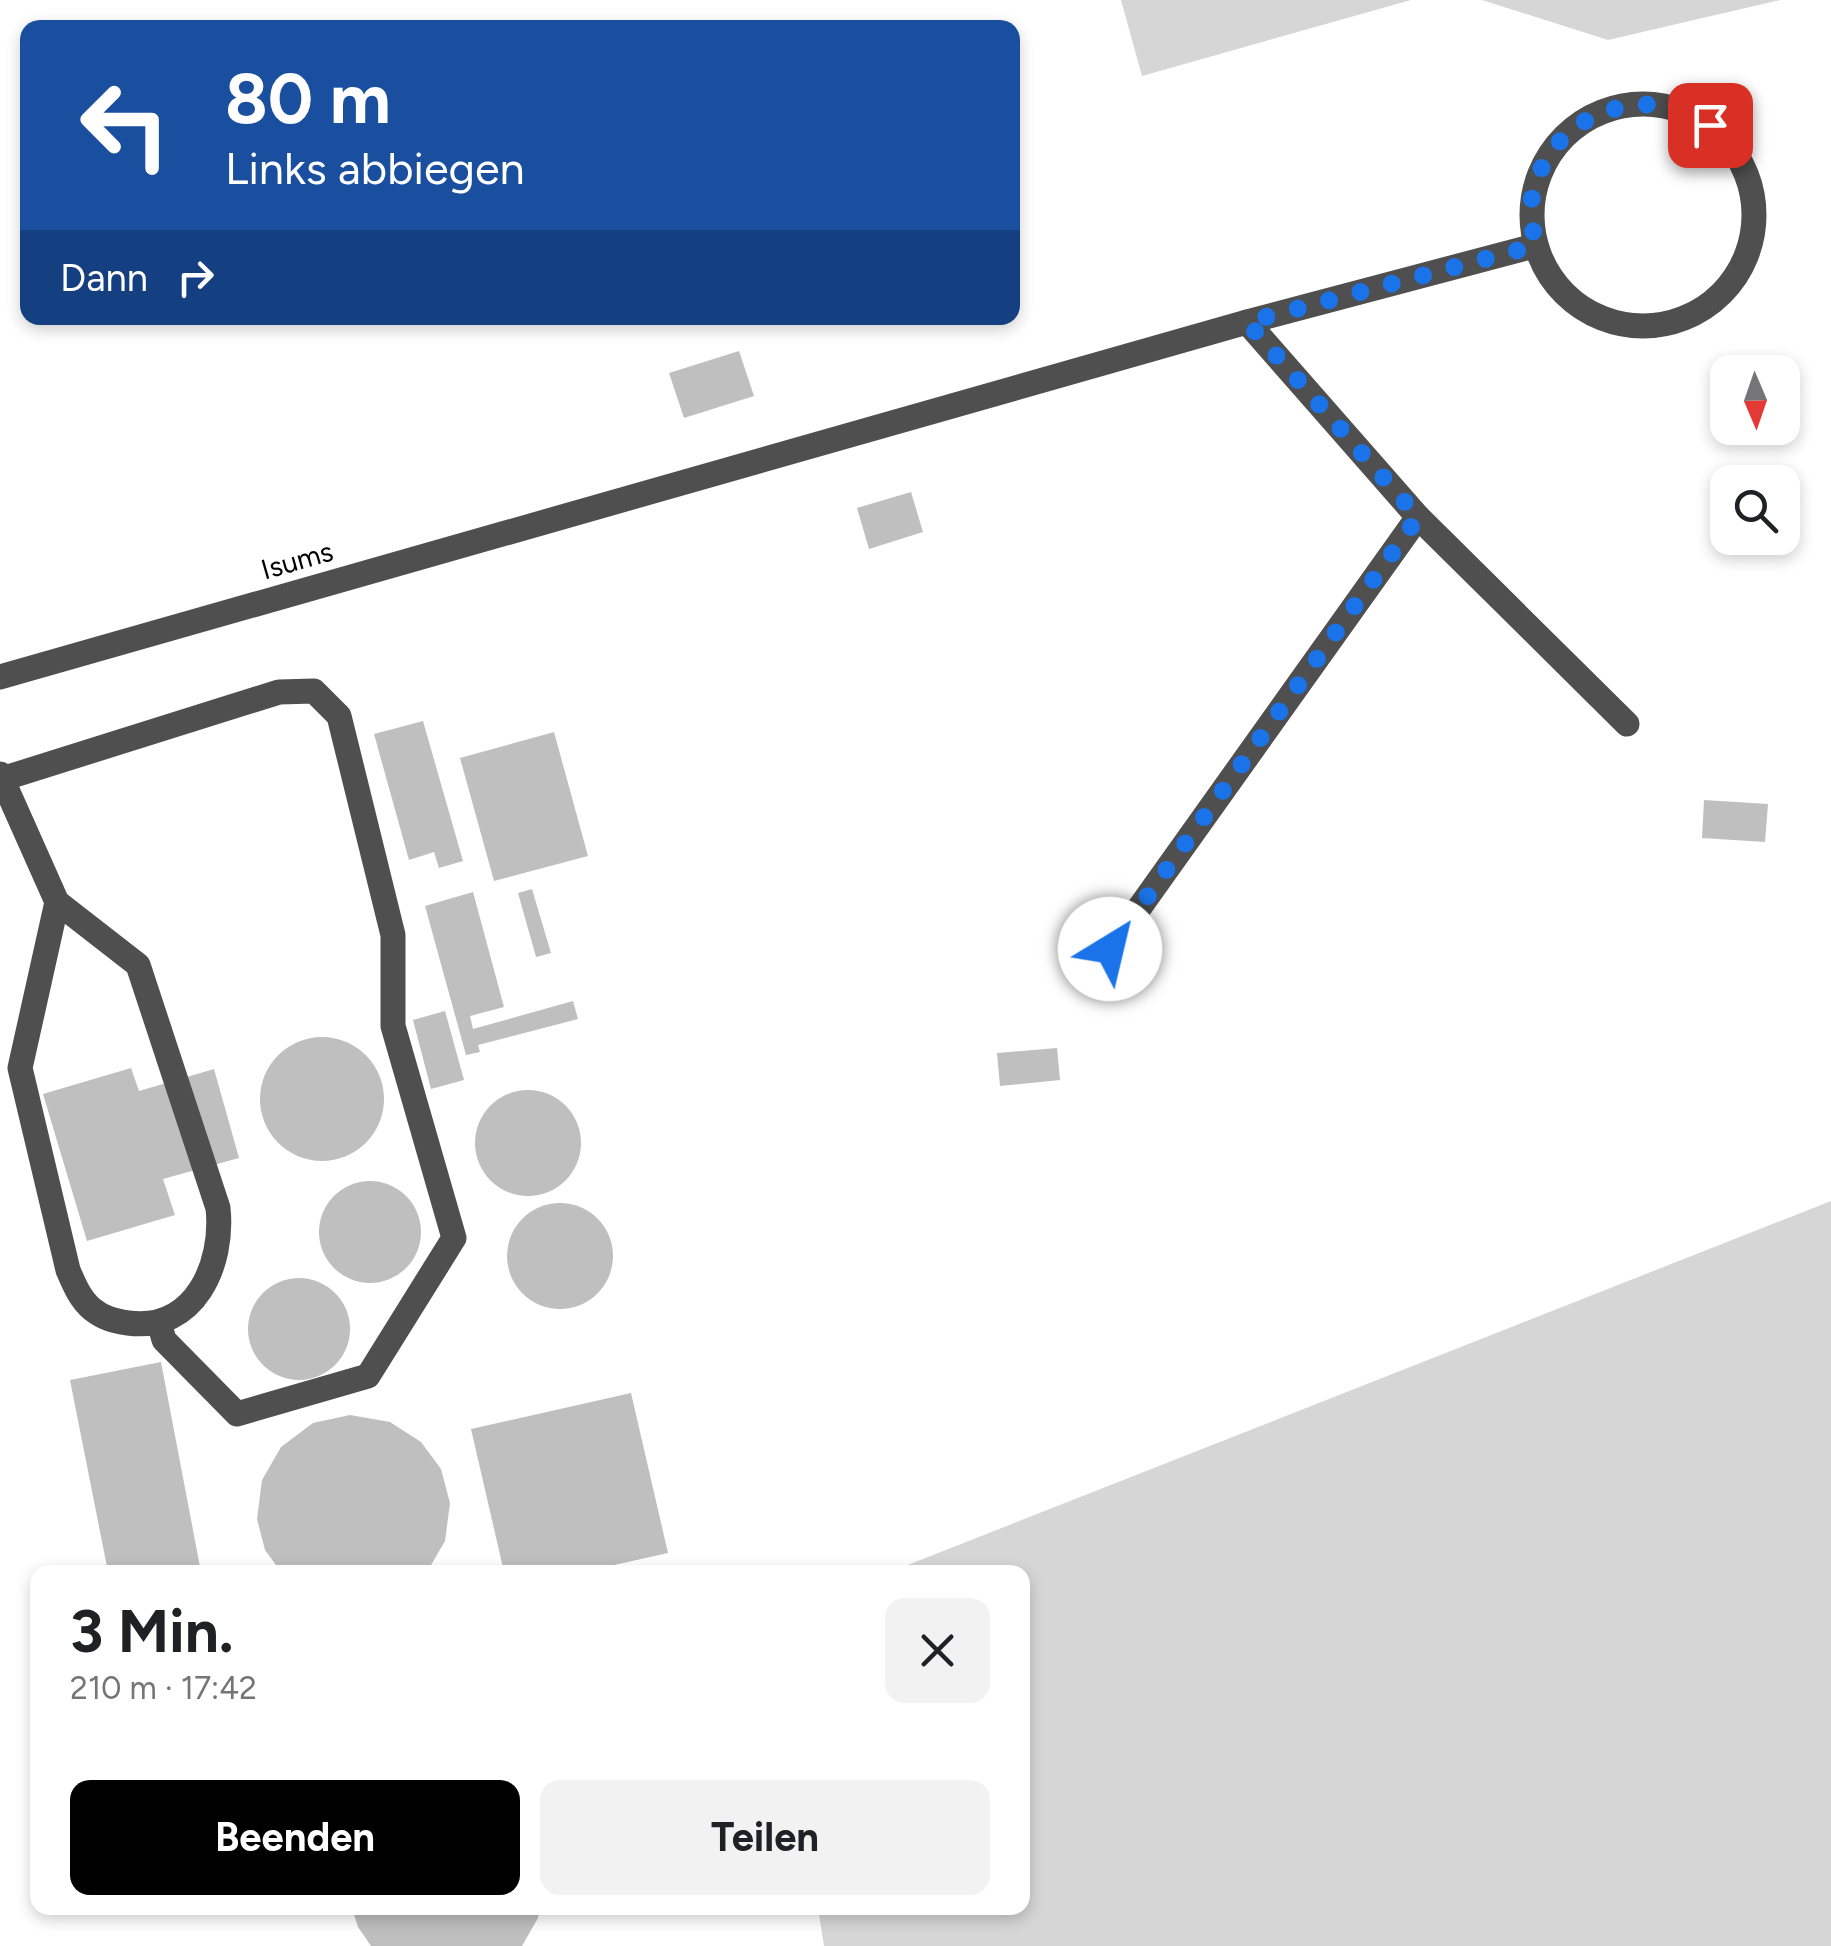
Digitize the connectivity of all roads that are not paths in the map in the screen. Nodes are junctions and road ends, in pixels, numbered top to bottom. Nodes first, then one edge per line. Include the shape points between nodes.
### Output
1 (1534, 246) junction
2 (1247, 322) junction
3 (1418, 517) junction
4 (0, 677) edge
5 (1626, 724) dead end
6 (2, 776) edge
7 (56, 902) junction
8 (1110, 949) dead end
9 (159, 1322) junction

1 - 1 lane via 1559,292 1605,322 1644,328 1700,313 1742,270 1756,227 1753,187 1742,160 1710,125 1664,105 1610,108 1554,146 1532,194
1 - 2 lane, Isums
2 - 3 lane
2 - 4 lane, Isums
3 - 5 lane
3 - 8 lane
6 - 7 lane
6 - 9 lane via 279,692 314,691 339,716 393,935 393,1026 454,1238 368,1376 312,1393 236,1414 164,1340
7 - 9 lane via 20,1068 63,1251 80,1296 93,1310 112,1321
7 - 9 lane via 138,964 218,1208 214,1266 182,1312

